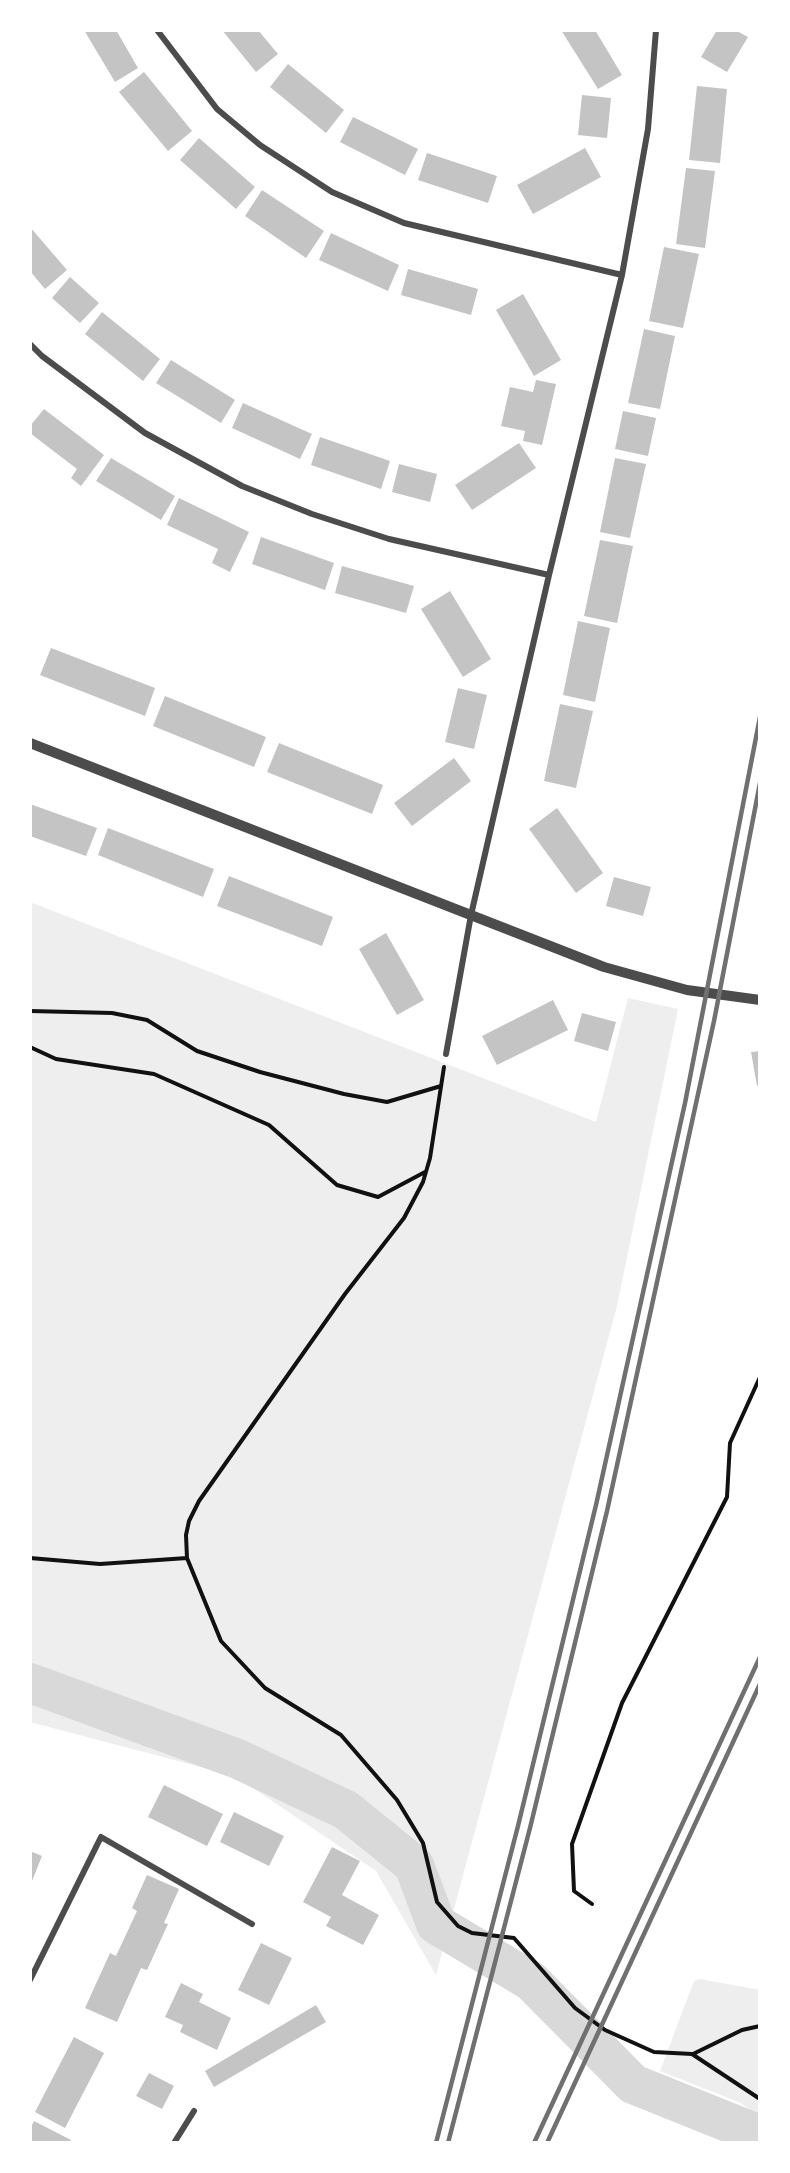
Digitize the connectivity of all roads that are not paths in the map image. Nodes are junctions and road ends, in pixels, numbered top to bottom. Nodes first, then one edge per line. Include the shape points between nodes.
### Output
1 (157, 30) edge
2 (656, 30) edge
3 (622, 275) junction
4 (30, 344) edge
5 (549, 575) junction
6 (30, 743) edge
7 (471, 915) junction
8 (760, 1000) edge
9 (446, 1054) road end
10 (252, 1924) dead end
11 (30, 1980) edge
12 (194, 2111) dead end
13 (174, 2143) edge

1 - 3 street via 217,109 260,145 332,192 404,224
2 - 3 street via 648,129
3 - 5 street
4 - 5 street via 145,433 242,486 389,539
5 - 7 street
6 - 7 street
7 - 8 street via 604,967 687,990
7 - 9 street
10 - 11 street via 101,1837
12 - 13 street

